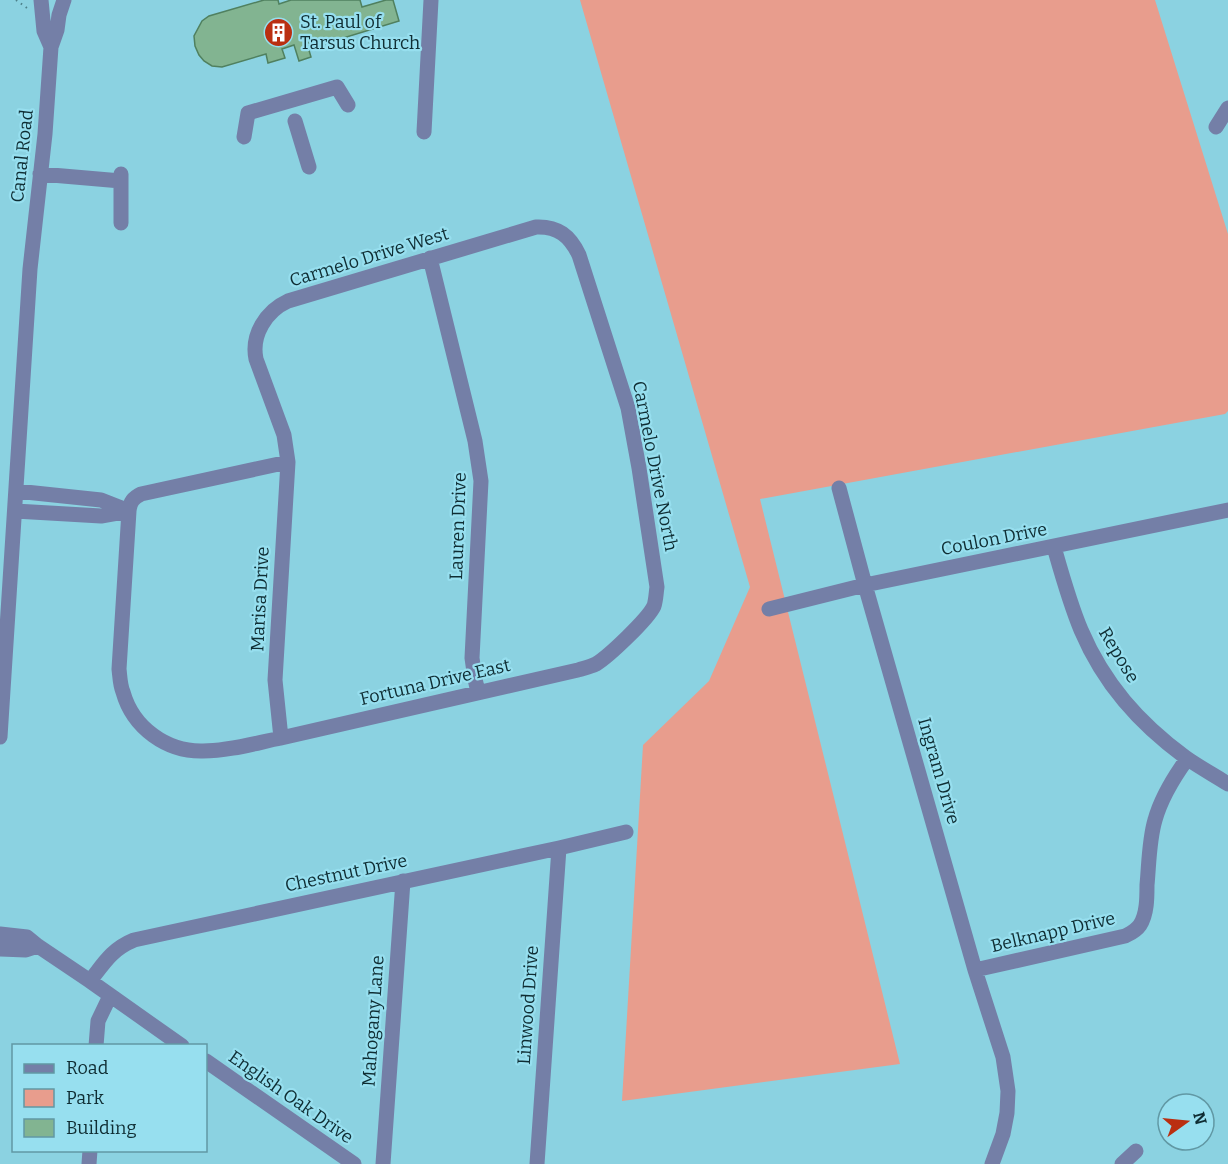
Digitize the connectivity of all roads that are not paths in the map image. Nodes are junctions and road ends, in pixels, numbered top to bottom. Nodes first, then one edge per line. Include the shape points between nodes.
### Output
1 (64, 0) edge
2 (431, 0) edge
3 (37, 5) edge
4 (51, 47) junction
5 (348, 105) dead end
6 (1228, 108) edge
7 (295, 121) dead end
8 (1216, 127) dead end
9 (424, 132) dead end
10 (244, 137) dead end
11 (309, 167) dead end
12 (40, 174) junction
13 (121, 223) dead end
14 (565, 235) joint
15 (430, 258) junction
16 (288, 462) junction
17 (839, 488) dead end
18 (16, 491) junction
19 (1228, 510) edge
20 (15, 511) junction
21 (129, 511) junction
22 (1053, 548) junction
23 (865, 585) junction
24 (4, 601) edge
25 (769, 609) dead end
26 (4, 619) edge
27 (631, 633) joint
28 (478, 692) junction
29 (0, 737) edge
30 (281, 738) junction
31 (1187, 759) junction
32 (1228, 784) edge
33 (626, 832) dead end
34 (559, 848) junction
35 (403, 881) junction
36 (0, 934) edge
37 (38, 946) junction
38 (0, 949) edge
39 (975, 970) junction
40 (90, 981) junction
41 (110, 996) junction
42 (96, 1044) edge
43 (180, 1044) edge
44 (207, 1062) edge
45 (1136, 1151) dead end
46 (354, 1164) edge
47 (383, 1164) edge
48 (537, 1164) edge
49 (992, 1164) edge
50 (1122, 1164) edge

1 - 4 street, Canal Road
2 - 9 street
3 - 4 street, Canal Road
4 - 12 street, Canal Road
5 - 10 street via 336,87 248,113
6 - 8 street
7 - 11 street
12 - 13 street via 121,178
12 - 18 street, Canal Road
14 - 15 street, Carmelo Drive West via 536,227
14 - 27 street, Carmelo Drive North via 579,255 622,388 639,468 657,587 654,605
15 - 16 street, Carmelo Drive West via 288,302 265,320 256,335 255,353 284,435
15 - 28 street, Lauren Drive via 480,467 472,658
16 - 21 street via 141,494 131,501
16 - 30 street, Marisa Drive via 275,680
17 - 23 street, Ingram Drive
18 - 20 street, Canal Road
18 - 21 street via 101,500
19 - 22 street, Coulon Drive
20 - 21 street via 100,516
20 - 24 street, Canal Road
21 - 30 street, Fortuna Drive East via 119,669 126,702 141,725 167,744 190,751
22 - 23 street, Coulon Drive
22 - 31 street, Repose via 1082,632 1104,674 1130,710
23 - 25 street, Coulon Drive
23 - 39 street, Ingram Drive
24 - 26 street, Canal Road
26 - 29 street, Canal Road
27 - 28 street, Fortuna Drive East via 592,666
28 - 30 street, Fortuna Drive East
31 - 32 street, Repose
31 - 39 street, Belknapp Drive via 1174,777 1154,821 1146,904 1138,928 1125,936
33 - 34 street, Chestnut Drive
34 - 35 street, Chestnut Drive
34 - 48 street, Linwood Drive
35 - 40 street, Chestnut Drive via 134,940 117,948
35 - 47 street, Mahogany Lane
36 - 37 street via 27,937
37 - 38 street via 26,950
37 - 40 street
39 - 49 street, Ingram Drive via 1004,1064 1008,1091 1003,1134
40 - 41 street
41 - 42 street via 99,1021
41 - 43 street
44 - 46 street, English Oak Drive
45 - 50 street

